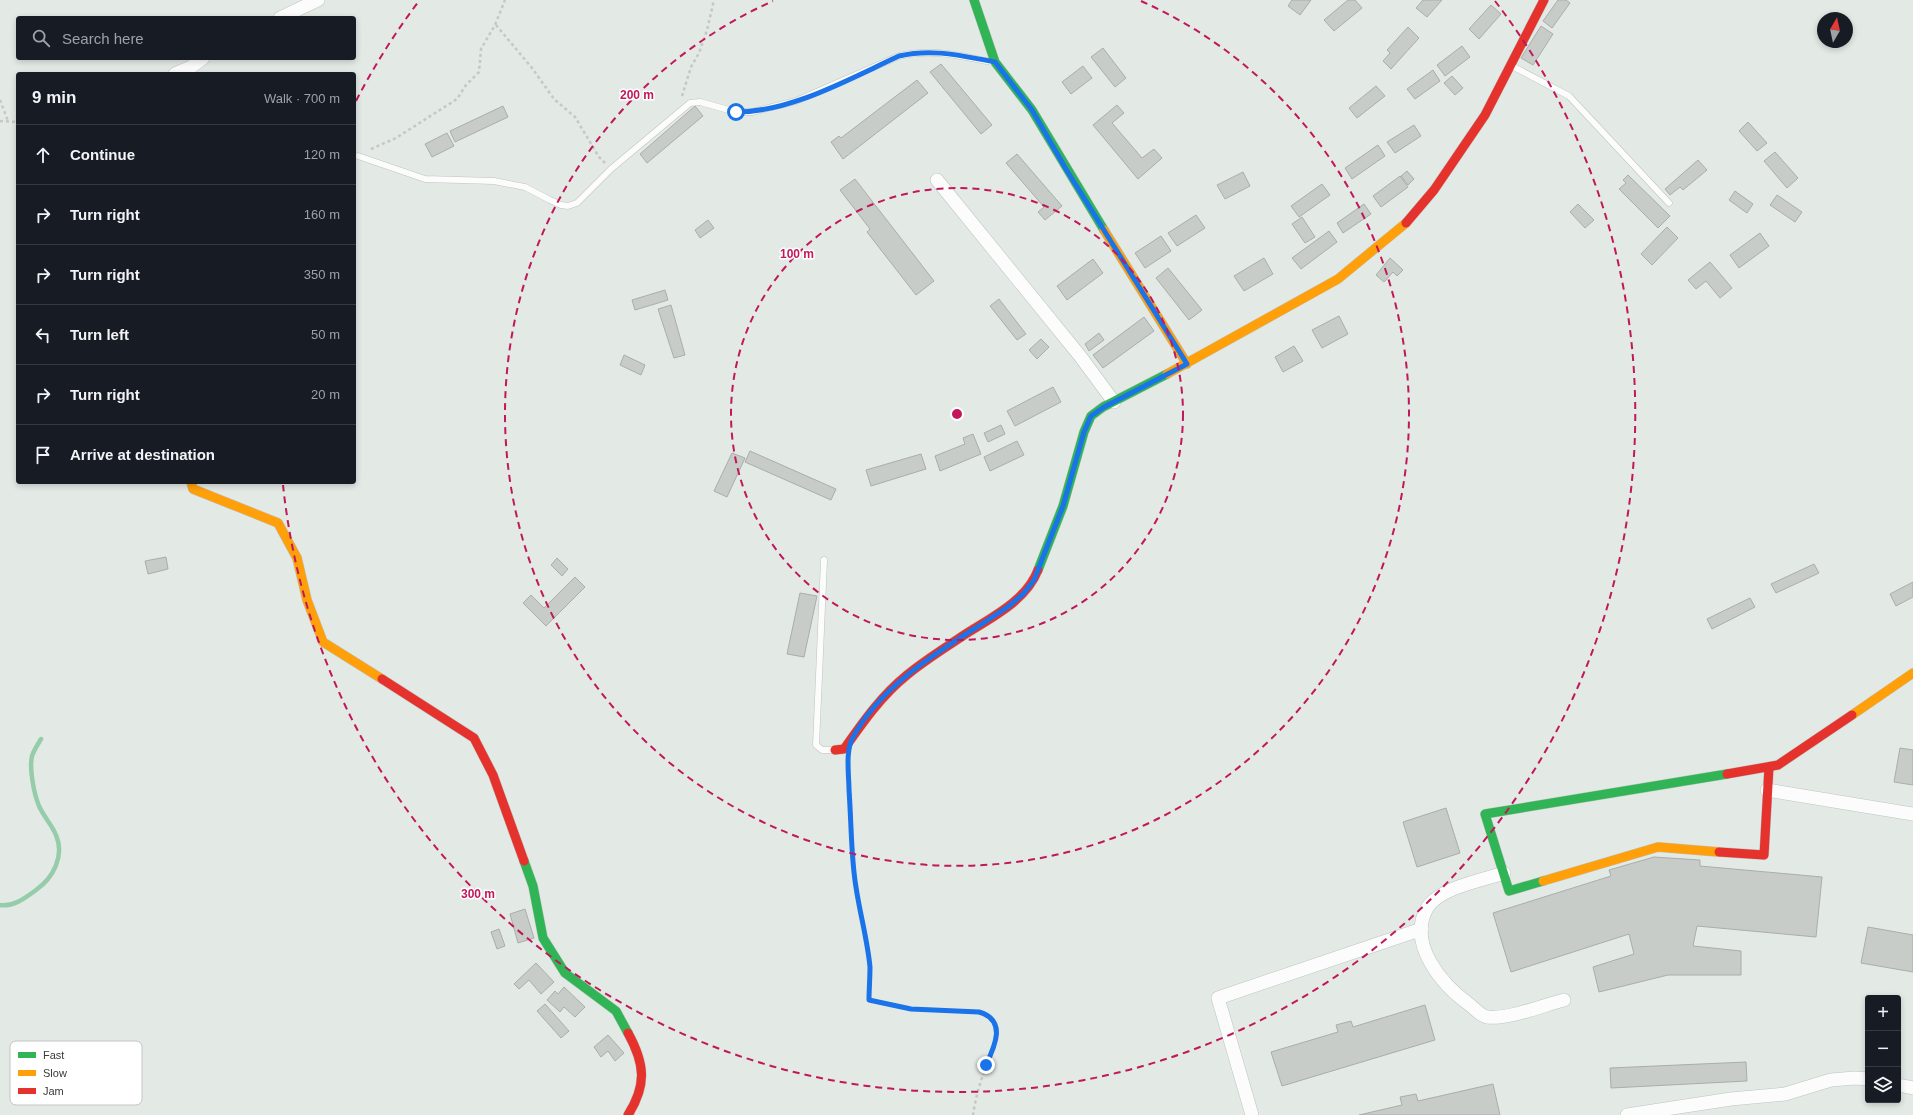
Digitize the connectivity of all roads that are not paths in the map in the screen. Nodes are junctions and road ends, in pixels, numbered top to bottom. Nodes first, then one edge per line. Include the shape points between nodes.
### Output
1 (318, 0) edge
2 (974, 0) edge
3 (1544, 0) edge
4 (284, 16) edge
5 (200, 60) edge
6 (995, 62) junction
7 (1511, 65) junction
8 (180, 72) edge
9 (358, 156) road end
10 (937, 180) dead end
11 (1669, 203) dead end
12 (1187, 364) junction
13 (1114, 402) junction
14 (192, 484) edge
15 (824, 560) dead end
16 (1913, 673) edge
17 (835, 750) joint
18 (1769, 767) junction
19 (1768, 790) junction
20 (1913, 814) edge
21 (1504, 873) junction
22 (1422, 929) junction
23 (1564, 1000) dead end
24 (1865, 1079) edge
25 (1901, 1086) edge
26 (1913, 1088) edge
27 (628, 1115) edge
28 (1252, 1115) edge
29 (1627, 1115) edge

1 - 4 street
2 - 6 street
3 - 7 street
5 - 8 street
6 - 9 lane via 934,52 917,52 899,56 796,101 752,112 736,112 700,102 690,102 611,169 577,203 568,206 525,187 494,181 425,179
6 - 12 street via 1032,110
7 - 11 lane via 1569,96
7 - 12 street via 1485,115 1458,157 1403,227 1338,279
10 - 13 street via 1080,356
12 - 13 street
13 - 17 street via 1091,416 1063,506 1034,580 1023,594 893,687 868,715 844,749
14 - 27 street via 193,489 278,522 297,558 307,600 323,642 474,738 493,775 534,886 543,938 565,973 616,1011 635,1046 643,1073 636,1102
15 - 17 lane via 816,745 822,750
16 - 18 street via 1785,761
18 - 19 street
18 - 21 street via 1485,814
19 - 20 street
19 - 21 street via 1764,855 1658,847 1509,891
21 - 22 street via 1450,890 1437,897 1427,908
22 - 23 street via 1422,944 1432,967 1457,996 1485,1017 1499,1018
22 - 28 street via 1218,998
24 - 29 street via 1831,1080 1785,1094 1731,1099
25 - 26 street

